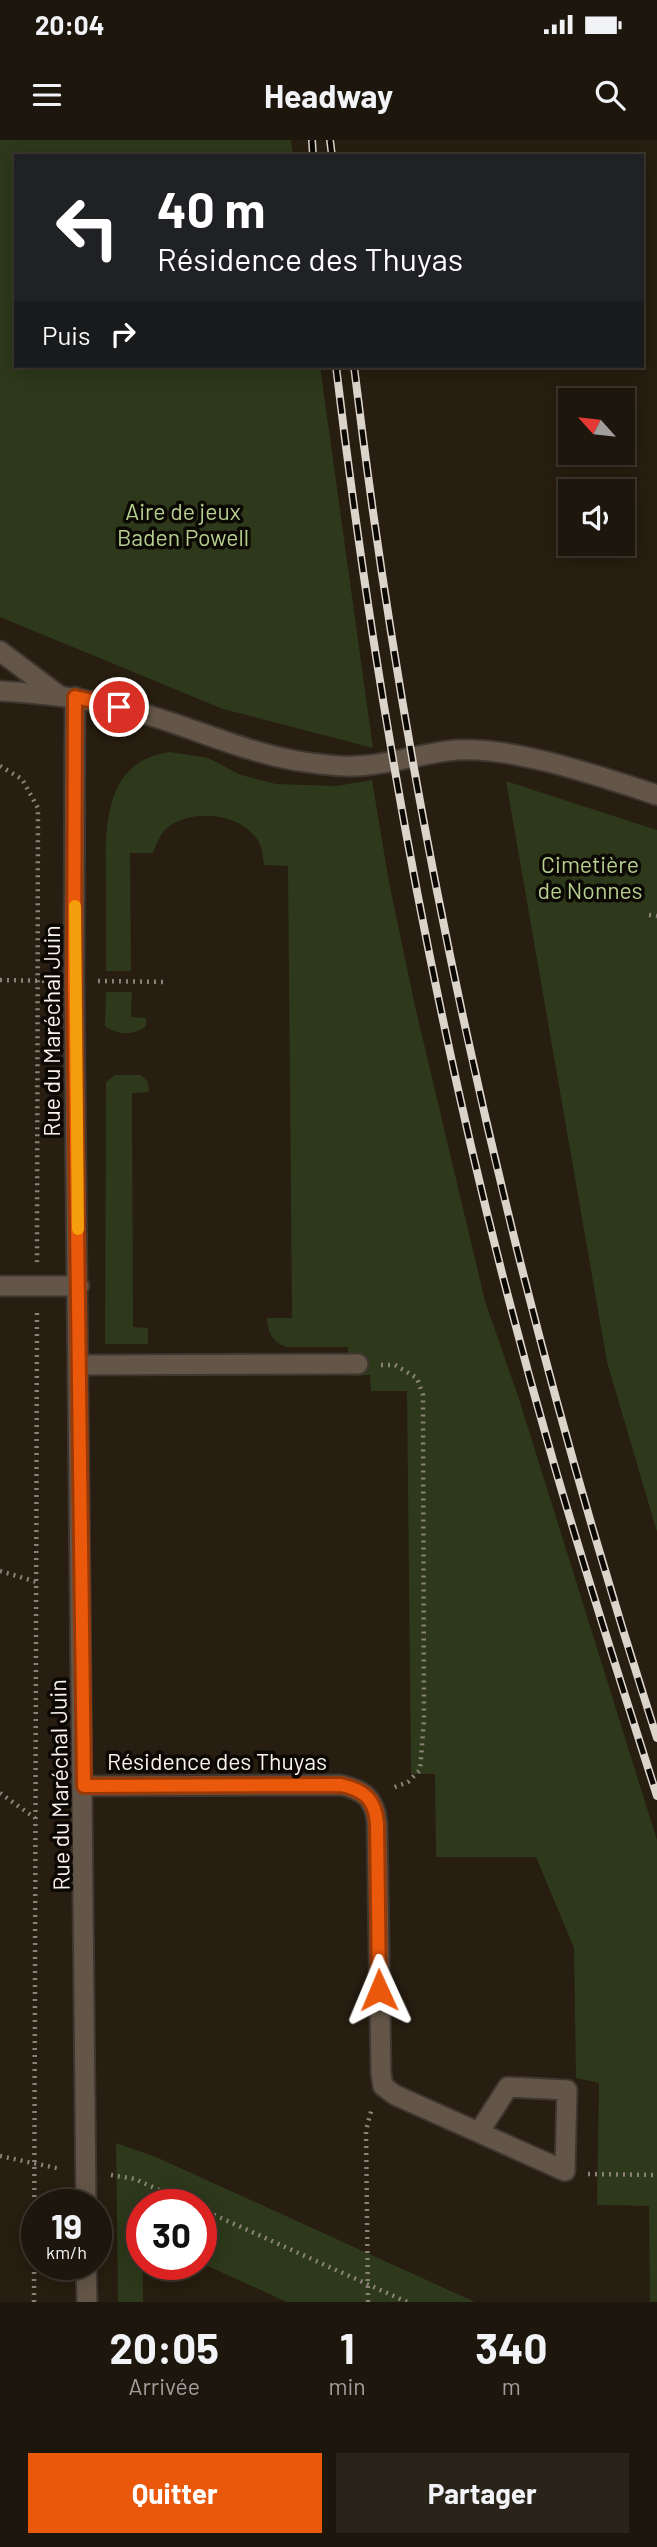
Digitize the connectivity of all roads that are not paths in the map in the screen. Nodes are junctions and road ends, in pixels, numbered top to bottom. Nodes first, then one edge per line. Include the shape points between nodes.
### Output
1 (0, 652) edge
2 (0, 691) edge
3 (66, 695) junction
4 (657, 795) edge
5 (0, 1286) edge
6 (79, 1286) junction
7 (358, 1364) road end
8 (79, 1365) junction
9 (84, 1786) junction
10 (479, 2133) junction
11 (86, 2189) edge
12 (86, 2280) edge
13 (87, 2302) edge

1 - 3 street
2 - 3 street
3 - 4 street via 140,712 254,751 299,761 356,766 475,751 519,756
3 - 6 street, Rue du Maréchal Juin
5 - 6 street
6 - 8 street, Rue du Maréchal Juin
7 - 8 street
8 - 9 street, Rue du Maréchal Juin
9 - 10 street, Résidence des Thuyas via 341,1785 368,1796 376,1808 377,1823 383,2086
9 - 11 street, Rue du Maréchal Juin
10 - 10 street via 565,2171 567,2090 508,2087
12 - 13 street

